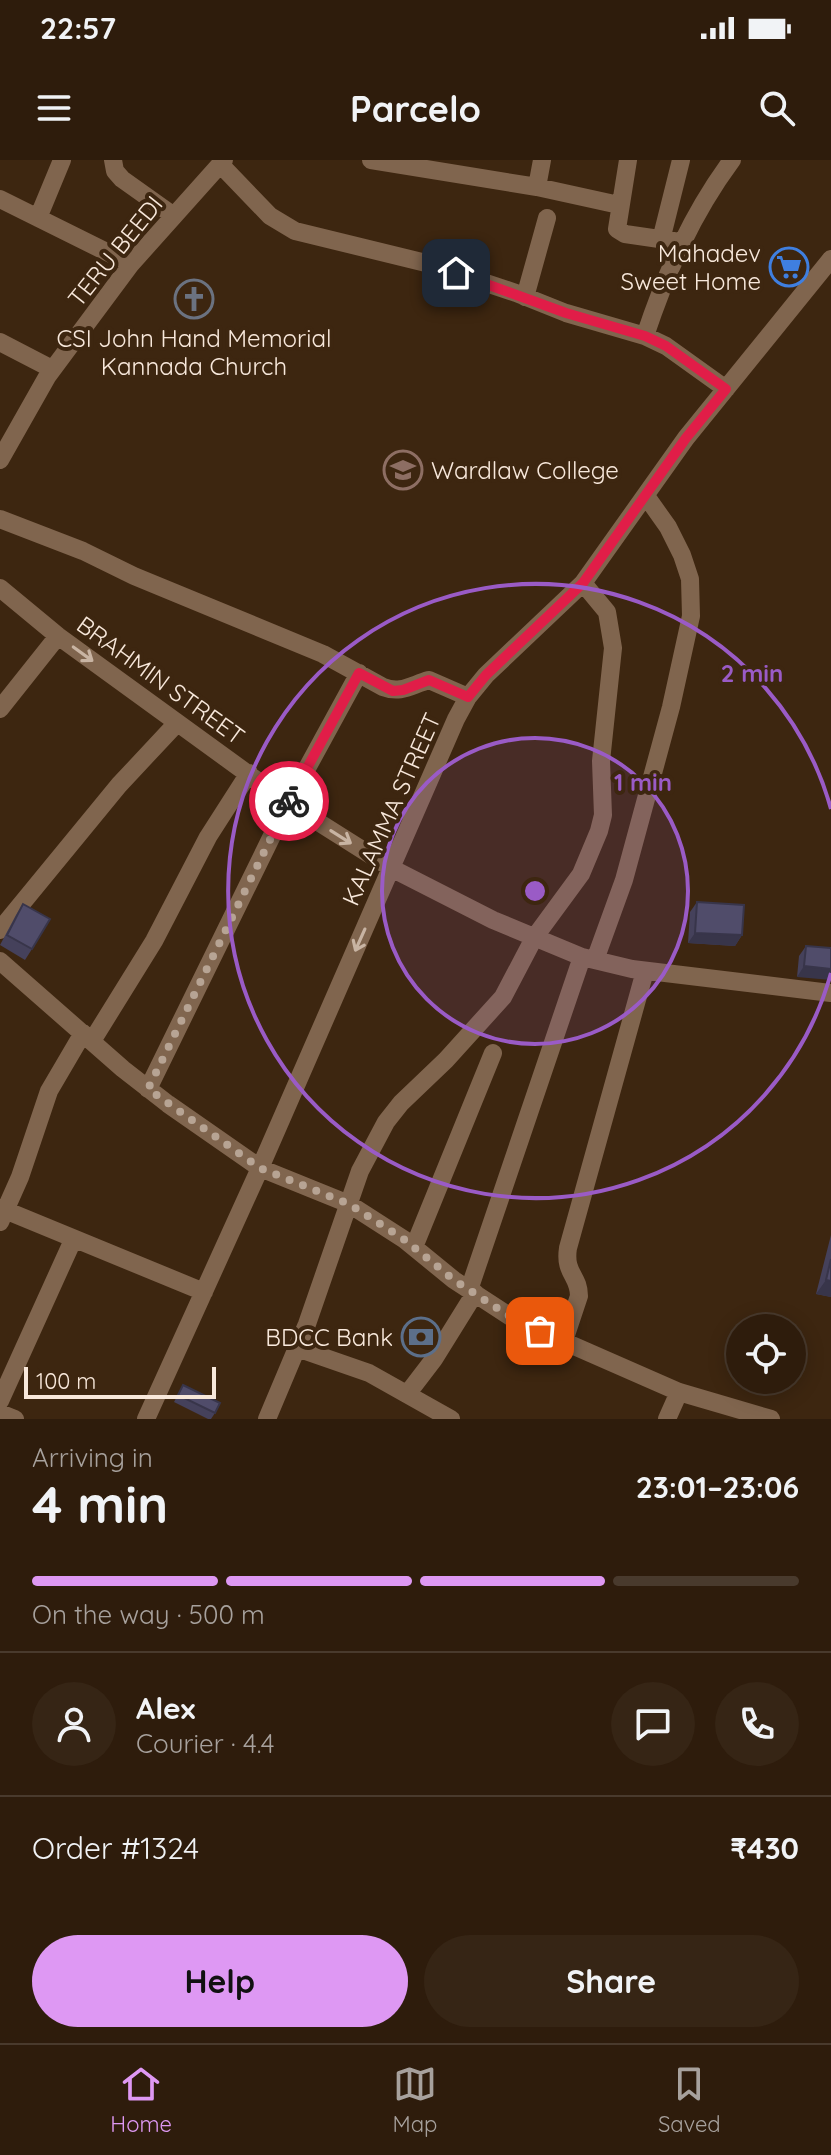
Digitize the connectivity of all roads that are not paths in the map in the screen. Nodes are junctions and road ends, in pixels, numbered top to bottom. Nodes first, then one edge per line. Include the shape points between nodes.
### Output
1 (62, 160) edge
2 (113, 160) edge
3 (371, 160) edge
4 (501, 160) edge
5 (542, 160) edge
6 (628, 160) edge
7 (681, 160) edge
8 (732, 160) edge
9 (222, 162) edge
10 (497, 180) junction
11 (537, 187) junction
12 (0, 199) edge
13 (619, 205) junction
14 (174, 216) junction
15 (38, 218) junction
16 (547, 218) dead end
17 (671, 241) junction
18 (831, 259) edge
19 (131, 264) junction
20 (525, 297) junction
21 (645, 336) junction
22 (0, 342) edge
23 (52, 369) junction
24 (726, 389) junction
25 (0, 460) edge
26 (646, 496) junction
27 (0, 519) edge
28 (583, 583) junction
29 (0, 588) edge
30 (58, 636) junction
31 (359, 673) junction
32 (468, 697) junction
33 (0, 709) edge
34 (177, 723) junction
35 (249, 773) junction
36 (288, 803) junction
37 (391, 868) junction
38 (0, 930) edge
39 (534, 938) junction
40 (589, 958) junction
41 (0, 961) edge
42 (645, 971) junction
43 (831, 993) edge
44 (87, 1037) junction
45 (493, 1053) dead end
46 (148, 1089) junction
47 (260, 1168) junction
48 (349, 1204) junction
49 (2, 1214) edge
50 (73, 1240) junction
51 (414, 1247) junction
52 (204, 1292) junction
53 (472, 1292) junction
54 (564, 1341) junction
55 (297, 1348) junction
56 (679, 1392) junction
57 (408, 1393) junction
58 (0, 1401) edge
59 (0, 1413) edge
60 (440, 1416) edge
61 (747, 1416) edge
62 (15, 1419) edge
63 (146, 1419) edge
64 (267, 1419) edge
65 (667, 1419) edge
66 (771, 1419) edge

1 - 15 street
2 - 14 street via 122,179
3 - 10 street
4 - 10 street
5 - 11 street
6 - 13 street
7 - 17 street
8 - 17 street
9 - 14 street, TERU BEEDI
9 - 20 street via 270,216 295,231 426,263
10 - 11 street
11 - 13 street
12 - 15 street
13 - 17 street via 620,233
14 - 19 street, TERU BEEDI
15 - 19 street
16 - 20 street
17 - 21 street
18 - 24 street, KALAMMA STREET
19 - 23 street, TERU BEEDI
20 - 21 street
21 - 24 street
22 - 23 street
23 - 25 street, TERU BEEDI
24 - 26 street, KALAMMA STREET
26 - 28 street, KALAMMA STREET
26 - 40 street via 682,555 690,579 691,616 632,852
27 - 31 street
28 - 32 street, KALAMMA STREET
28 - 39 street via 607,612 612,629 601,761 603,815 581,874
29 - 30 street, BRAHMIN STREET
30 - 33 street
30 -> 34 street, BRAHMIN STREET
31 - 32 street via 393,691 429,680
31 - 36 street
32 - 37 street, KALAMMA STREET
34 - 35 street, BRAHMIN STREET
34 - 38 street
35 - 36 street, BRAHMIN STREET
35 - 44 street via 208,837 154,941
36 -> 37 street, BRAHMIN STREET
36 - 46 street
37 - 39 street, BRAHMIN STREET
37 -> 47 street, KALAMMA STREET
39 - 40 street, BRAHMIN STREET
39 - 48 street via 503,997 386,1122
40 - 42 street, BRAHMIN STREET
40 - 53 street
41 - 44 street
42 - 43 street, BRAHMIN STREET
42 - 54 street via 568,1248 566,1262 579,1296
44 - 46 street
44 - 49 street via 49,1091
45 - 51 street
46 - 47 street
47 - 48 street
47 - 52 street, KALAMMA STREET
48 - 51 street
48 - 55 street
49 - 50 street
50 - 52 street
50 - 58 street
51 - 53 street
52 - 63 street, KALAMMA STREET
53 - 54 street via 517,1321
53 - 57 street
54 - 56 street
55 - 57 street
55 - 64 street
56 - 61 street
56 - 65 street
57 - 60 street
59 - 62 street
61 - 66 street

